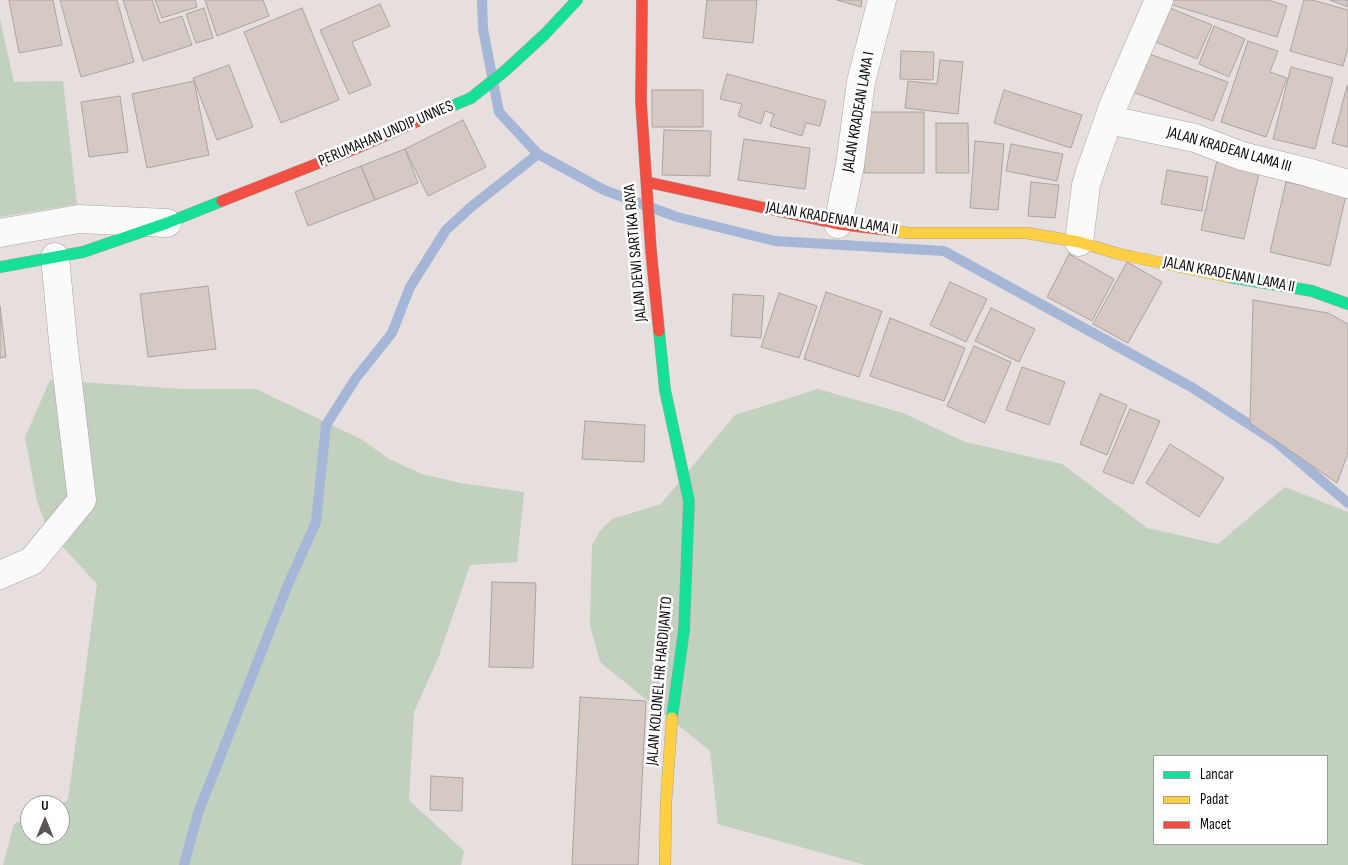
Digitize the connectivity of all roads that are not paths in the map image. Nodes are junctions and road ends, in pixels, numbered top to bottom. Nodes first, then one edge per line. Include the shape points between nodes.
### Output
1 (577, 0) edge
2 (642, 0) edge
3 (882, 0) edge
4 (1159, 0) edge
5 (1108, 123) junction
6 (1348, 184) edge
7 (647, 188) junction
8 (167, 223) junction
9 (838, 224) junction
10 (0, 232) edge
11 (1079, 242) junction
12 (55, 257) junction
13 (0, 267) edge
14 (1348, 304) edge
15 (689, 501) joint
16 (0, 576) edge
17 (664, 865) edge

1 - 8 street, PERUMAHAN UNDIP UNNES via 545,34 471,98 357,148
2 - 7 street, JALAN DEWI SARTIKA RAYA via 641,102
3 - 9 street, JALAN KRADEAN LAMA I via 861,82
4 - 5 street
5 - 6 street, JALAN KRADEAN LAMA III via 1119,122 1195,138 1242,156
5 - 11 street via 1086,185
7 - 9 street, JALAN KRADENAN LAMA II
7 - 15 street, JALAN DEWI SARTIKA RAYA via 665,390
8 - 10 street, PERUMAHAN UNDIP UNNES via 79,219
8 - 12 street, PERUMAHAN UNDIP UNNES via 83,252
9 - 11 street, JALAN KRADENAN LAMA II via 908,233 1027,233
11 - 14 street, JALAN KRADENAN LAMA II via 1119,254 1237,279 1312,291
12 - 13 street, PERUMAHAN UNDIP UNNES
12 - 16 street via 82,500 32,561
15 - 17 street, JALAN KOLONEL HR HARDIJANTO via 684,630 672,721

